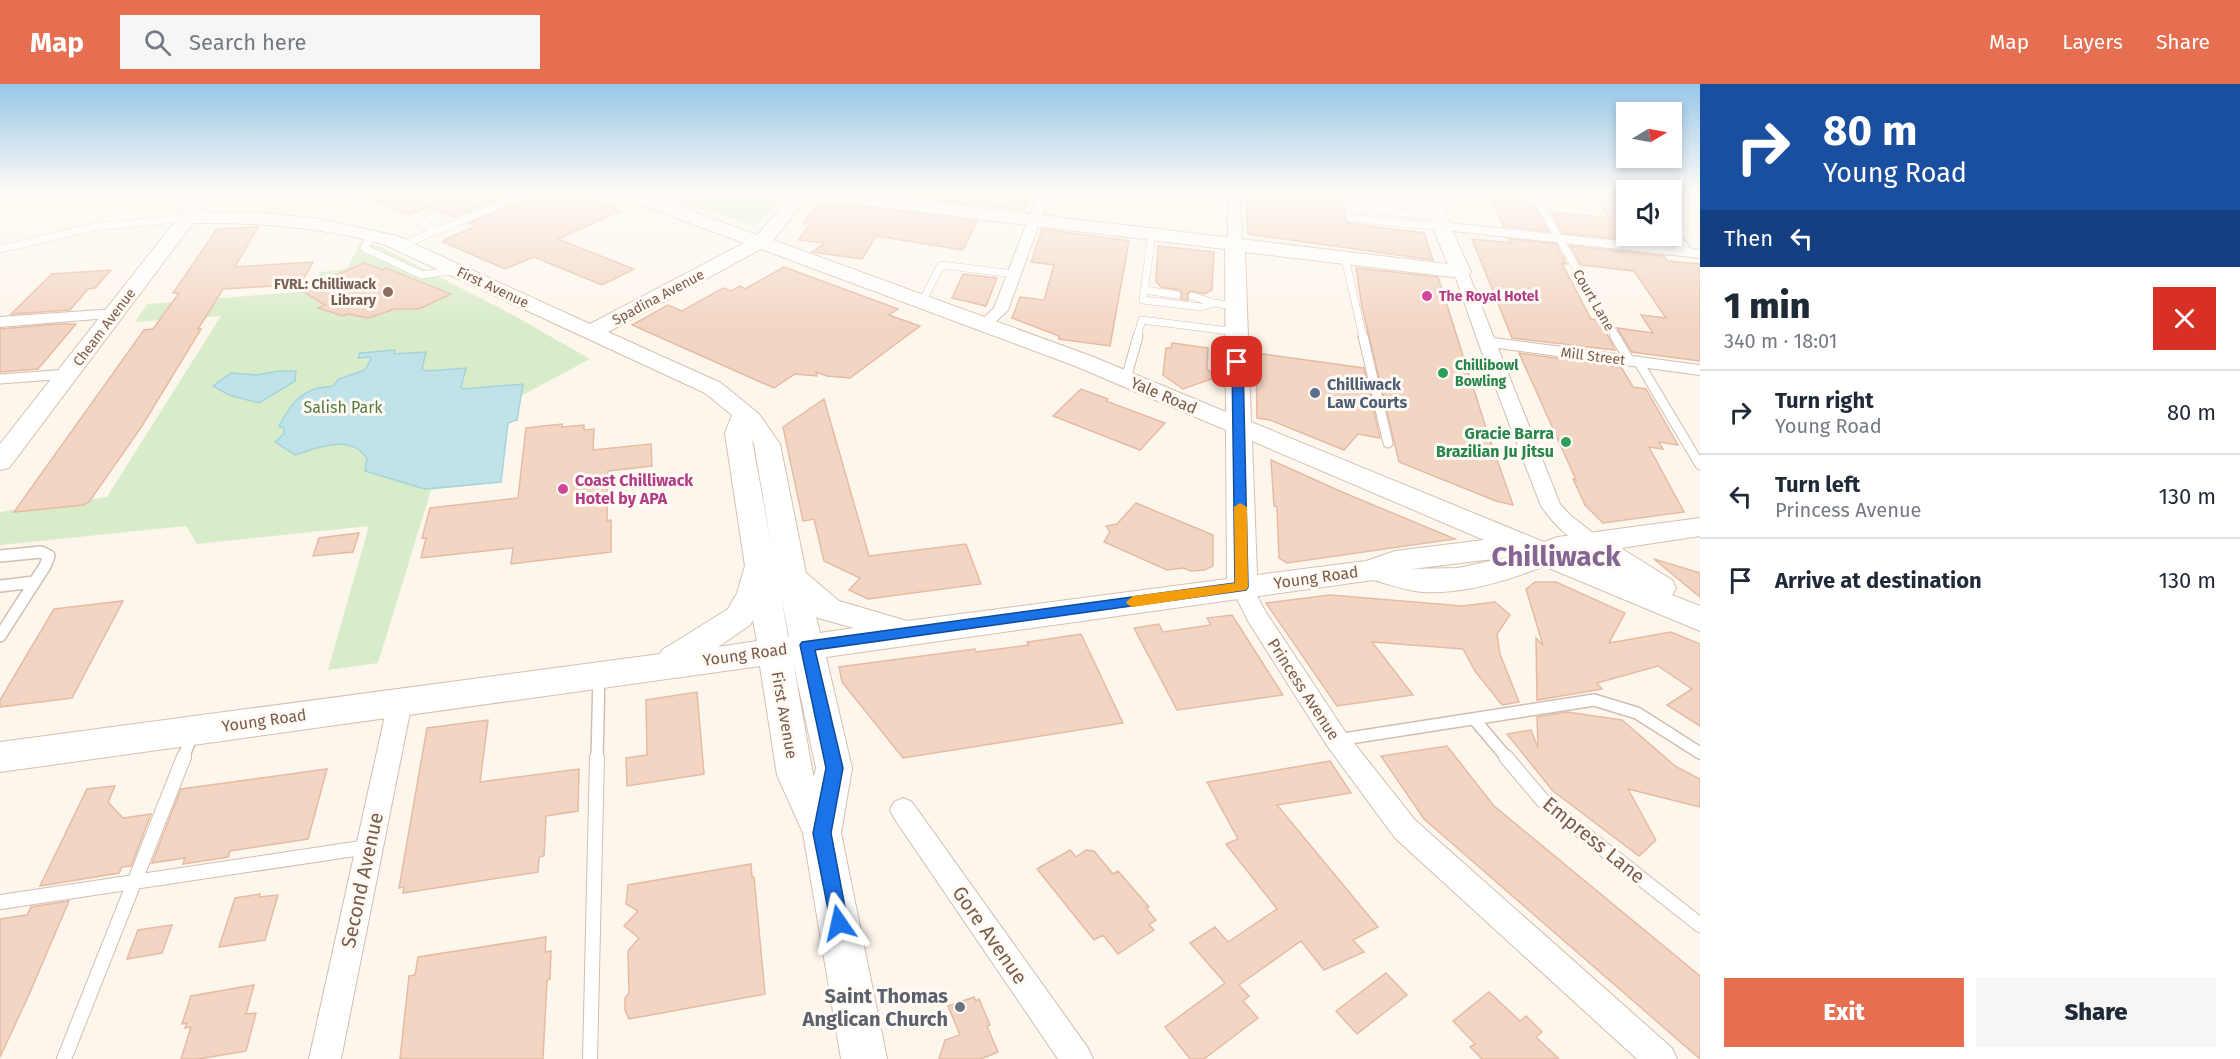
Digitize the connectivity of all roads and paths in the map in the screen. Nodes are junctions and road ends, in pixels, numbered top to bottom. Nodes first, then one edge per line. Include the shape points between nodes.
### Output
1 (54, 236) edge
2 (172, 236) edge
3 (371, 236) edge
4 (380, 236) edge
5 (423, 236) edge
6 (749, 236) edge
7 (766, 236) edge
8 (1028, 236) edge
9 (1152, 236) edge
10 (1173, 236) edge
11 (1235, 236) edge
12 (1447, 236) edge
13 (1542, 236) edge
14 (1556, 236) edge
15 (1558, 240) junction
16 (762, 241) junction
17 (1682, 242) edge
18 (1235, 244) junction
19 (402, 245) junction
20 (1, 249) edge
21 (1693, 253) edge
22 (1345, 258) junction
23 (457, 270) junction
24 (1461, 272) junction
25 (1015, 274) junction
26 (1145, 290) junction
27 (1177, 295) dead end
28 (1192, 296) dead end
29 (922, 302) junction
30 (1224, 305) junction
31 (115, 314) junction
32 (0, 322) edge
33 (984, 325) junction
34 (591, 332) junction
35 (1237, 332) junction
36 (1486, 342) junction
37 (1634, 361) junction
38 (1700, 370) edge
39 (68, 374) junction
40 (0, 379) edge
41 (1126, 379) junction
42 (745, 415) junction
43 (1239, 426) junction
44 (1388, 443) dead end
45 (0, 462) edge
46 (1700, 465) edge
47 (1700, 527) edge
48 (1591, 542) junction
49 (1541, 549) junction
50 (0, 556) edge
51 (761, 561) junction
52 (792, 578) junction
53 (34, 582) junction
54 (0, 586) edge
55 (1242, 587) junction
56 (1700, 614) edge
57 (1700, 619) edge
58 (913, 631) junction
59 (0, 636) edge
60 (790, 648) junction
61 (665, 664) junction
62 (599, 674) junction
63 (400, 702) junction
64 (1474, 719) junction
65 (195, 730) junction
66 (1337, 740) junction
67 (1700, 753) edge
68 (0, 757) edge
69 (903, 810) dead end
70 (369, 846) junction
71 (134, 882) junction
72 (0, 902) edge
73 (1700, 925) edge
74 (64, 1059) edge
75 (325, 1059) edge
76 (590, 1059) edge
77 (864, 1059) edge
78 (1077, 1059) edge
79 (1661, 1059) edge

1 - 20 lane
2 - 31 main road, Cheam Avenue
3 - 23 lane via 364,248 422,275
4 - 19 main road, First Avenue
5 - 19 lane
6 - 16 main road, Yale Road
7 - 16 main road, Spadina Avenue
8 - 25 street
9 - 26 lane
10 - 18 main road
11 - 18 street, Princess Avenue
12 - 24 main road
13 - 15 street
14 - 15 lane, Court Lane
15 - 21 street
15 - 37 lane, Court Lane
16 - 29 main road, Yale Road
16 - 34 main road, Spadina Avenue
17 - 21 street
18 - 22 main road
18 - 30 main road, Princess Avenue
19 - 23 main road, First Avenue
22 - 24 main road
22 - 44 lane
23 - 34 main road, First Avenue
24 - 36 street
25 - 29 lane via 941,266
25 - 33 street via 1001,310
26 - 27 lane
26 - 30 lane via 1143,300 1201,307
28 - 30 lane
29 - 33 main road, Yale Road
30 - 35 main road, Princess Avenue
31 - 32 street
31 - 39 main road, Cheam Avenue
33 - 41 main road, Yale Road
34 - 42 main road, First Avenue via 713,388 732,400
35 - 41 lane via 1142,320
35 - 43 main road, Princess Avenue
36 - 37 street, Mill Street
36 - 48 street via 1551,506
37 - 38 street, Mill Street
37 - 46 lane, Court Lane
39 - 40 lane
39 - 45 main road, Cheam Avenue
41 - 43 main road, Yale Road
42 - 51 main road, First Avenue via 738,434
42 - 52 main road, First Avenue via 767,444
43 - 49 main road, Yale Road
43 - 55 main road, Princess Avenue
47 - 48 main road, Young Road
48 - 49 main road, Young Road
48 - 56 main road
49 - 55 main road, Young Road via 1491,572 1446,580 1421,581 1373,570
49 - 57 main road, Yale Road
50 - 53 lane via 49,556
51 - 60 main road, First Avenue
51 - 61 main road via 752,593 738,617
52 - 58 main road via 829,610
52 - 60 main road, First Avenue
53 - 54 lane
53 - 59 lane
55 - 58 main road, Young Road
55 - 66 street, Princess Avenue
58 - 60 main road, Young Road
60 - 61 main road, Young Road
60 - 77 main road, First Avenue via 795,775 822,833
61 - 62 main road, Young Road
62 - 63 main road, Young Road
62 - 76 lane
63 - 65 main road, Young Road
63 - 70 street, Second Avenue
64 - 66 lane
64 - 67 lane via 1594,700 1613,702 1652,720
64 - 73 lane, Empress Lane via 1544,802
65 - 68 main road, Young Road
65 - 71 lane
66 - 79 street, Princess Avenue via 1405,829
69 - 78 street, Gore Avenue
70 - 71 lane
70 - 75 street, Second Avenue
71 - 72 lane
71 - 74 lane

